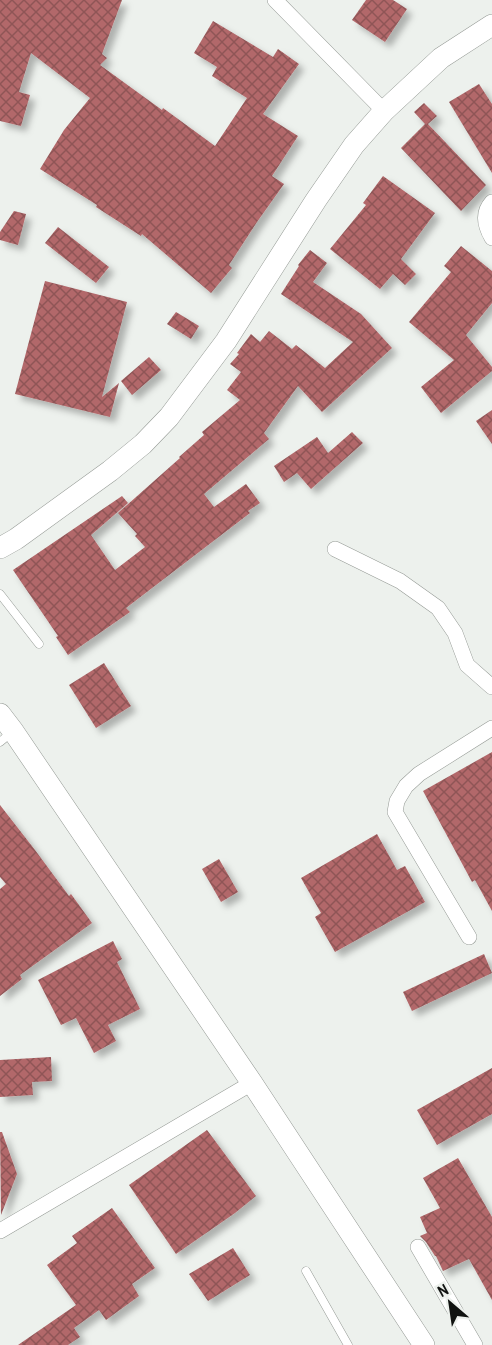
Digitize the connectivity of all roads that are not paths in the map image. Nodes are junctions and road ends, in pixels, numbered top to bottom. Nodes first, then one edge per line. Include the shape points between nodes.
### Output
1 (275, 0) edge
2 (492, 25) edge
3 (384, 111) junction
4 (492, 202) edge
5 (492, 238) edge
6 (0, 548) edge
7 (335, 549) dead end
8 (0, 594) edge
9 (39, 644) dead end
10 (492, 687) edge
11 (0, 714) edge
12 (492, 728) edge
13 (7, 737) edge
14 (469, 938) dead end
15 (252, 1083) junction
16 (0, 1231) edge
17 (418, 1247) dead end
18 (306, 1271) dead end
19 (348, 1345) edge
20 (424, 1345) edge
21 (475, 1345) edge

1 - 3 street
2 - 3 main road via 441,58
3 - 6 main road via 354,145 226,341 169,417 110,471
4 - 5 street via 485,223
7 - 10 street via 400,581 438,608 455,633 467,664
8 - 9 lane
11 - 13 main road
12 - 14 street via 419,774 406,786 395,812
13 - 15 main road
15 - 16 street
15 - 20 main road
17 - 21 street
18 - 19 lane

